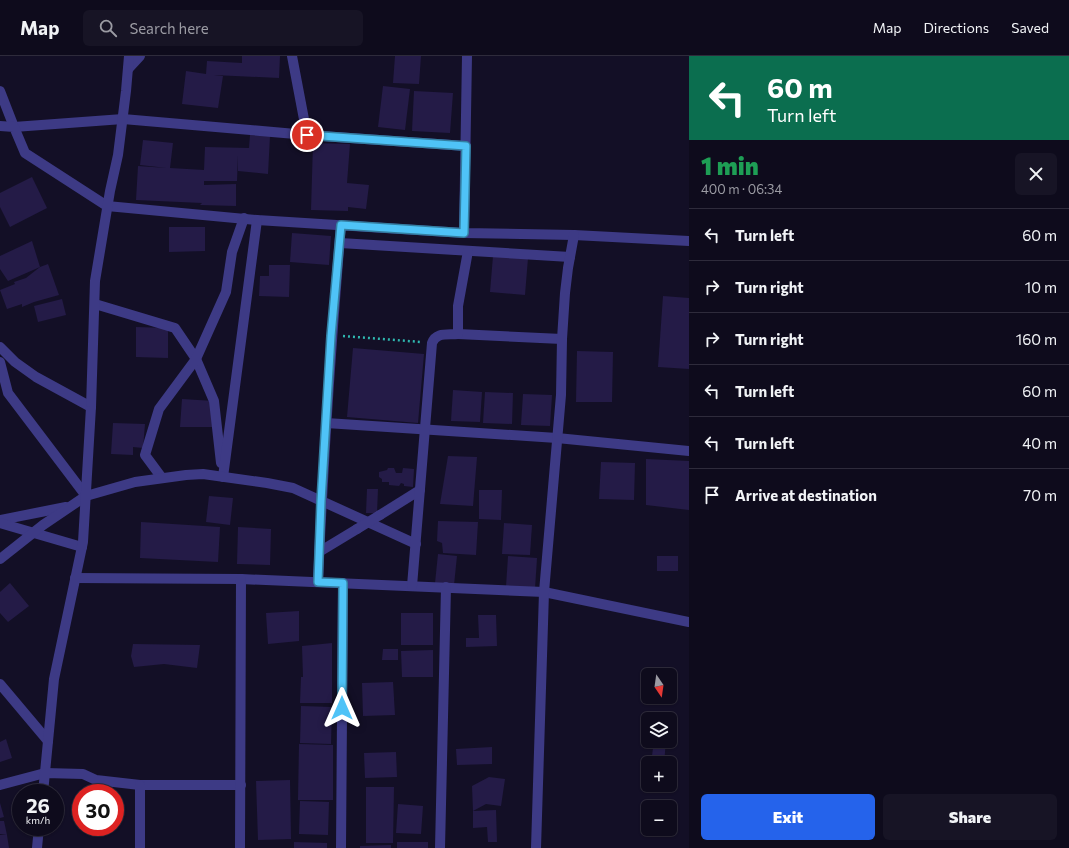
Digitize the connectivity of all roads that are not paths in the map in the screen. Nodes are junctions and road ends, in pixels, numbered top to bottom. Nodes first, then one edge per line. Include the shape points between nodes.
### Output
1 (129, 56) edge
2 (140, 56) edge
3 (292, 56) edge
4 (467, 56) edge
5 (128, 69) junction
6 (0, 91) edge
7 (123, 119) junction
8 (0, 126) edge
9 (14, 127) junction
10 (307, 135) junction
11 (466, 146) junction
12 (107, 206) junction
13 (244, 218) junction
14 (257, 220) junction
15 (341, 225) junction
16 (464, 233) junction
17 (574, 235) junction
18 (689, 241) edge
19 (340, 243) junction
20 (468, 251) junction
21 (570, 257) junction
22 (95, 304) junction
23 (458, 334) junction
24 (562, 339) junction
25 (0, 347) edge
26 (196, 359) junction
27 (0, 362) edge
28 (0, 384) edge
29 (8, 393) junction
30 (91, 407) junction
31 (326, 423) junction
32 (425, 429) junction
33 (557, 438) junction
34 (689, 451) edge
35 (223, 477) junction
36 (162, 478) junction
37 (420, 490) junction
38 (86, 496) junction
39 (321, 501) junction
40 (72, 505) junction
41 (0, 522) edge
42 (33, 532) junction
43 (416, 544) junction
44 (82, 547) junction
45 (319, 552) junction
46 (0, 559) edge
47 (75, 578) junction
48 (241, 579) junction
49 (318, 582) junction
50 (343, 583) junction
51 (412, 586) junction
52 (446, 588) junction
53 (544, 592) junction
54 (689, 622) edge
55 (0, 684) edge
56 (48, 741) junction
57 (45, 773) junction
58 (44, 784) edge
59 (0, 785) edge
60 (140, 785) junction
61 (241, 785) junction
62 (38, 836) edge
63 (141, 847) edge
64 (37, 848) edge
65 (240, 848) edge
66 (341, 848) edge
67 (440, 848) edge
68 (536, 848) edge

1 - 5 street
2 - 5 street
3 - 10 street
4 - 11 street
5 - 7 street
6 - 9 street
7 - 9 street
7 - 10 street
7 - 12 street
8 - 9 street
9 - 12 street via 25,153
10 - 11 street
11 - 16 street
12 - 13 street
12 - 22 street via 95,281
13 - 14 street
13 - 26 street via 232,252 226,292
14 - 15 street
14 - 35 street
15 - 16 street
15 - 19 street
16 - 17 street
17 - 18 street
17 - 21 street
19 - 20 street
19 - 31 street
20 - 21 street
20 - 23 street via 458,306
21 - 24 street
22 - 26 street via 175,328
22 - 30 street
23 - 24 street
23 - 32 street via 438,335 432,343
24 - 33 street
25 - 30 street via 36,377
26 - 35 street via 214,401
26 - 36 street via 160,409 145,455
27 - 29 street
28 - 29 street
29 - 38 street
30 - 38 street
31 - 32 street
31 - 39 street
32 - 33 street
32 - 37 street
33 - 34 street
33 - 53 street
35 - 36 street via 203,474
35 - 39 street via 293,488
36 - 38 street via 135,482
37 - 43 street
37 - 45 street, bridge
38 - 40 street
38 - 44 street
39 - 43 street
39 - 45 street
40 - 41 street
40 - 42 street
41 - 42 street
42 - 44 street
42 - 46 street
43 - 51 street
44 - 47 street
45 - 49 street
47 - 48 street
47 - 56 street via 54,680
48 - 49 street
48 - 61 street
49 - 50 street
50 - 51 street
50 - 66 street
51 - 52 street
52 - 53 street
52 - 67 street
53 - 54 street
53 - 68 street
55 - 56 street
56 - 57 street
57 - 58 street
57 - 59 street
57 - 60 street via 83,774 96,780
60 - 61 street
60 - 63 street
61 - 65 street
62 - 64 street

